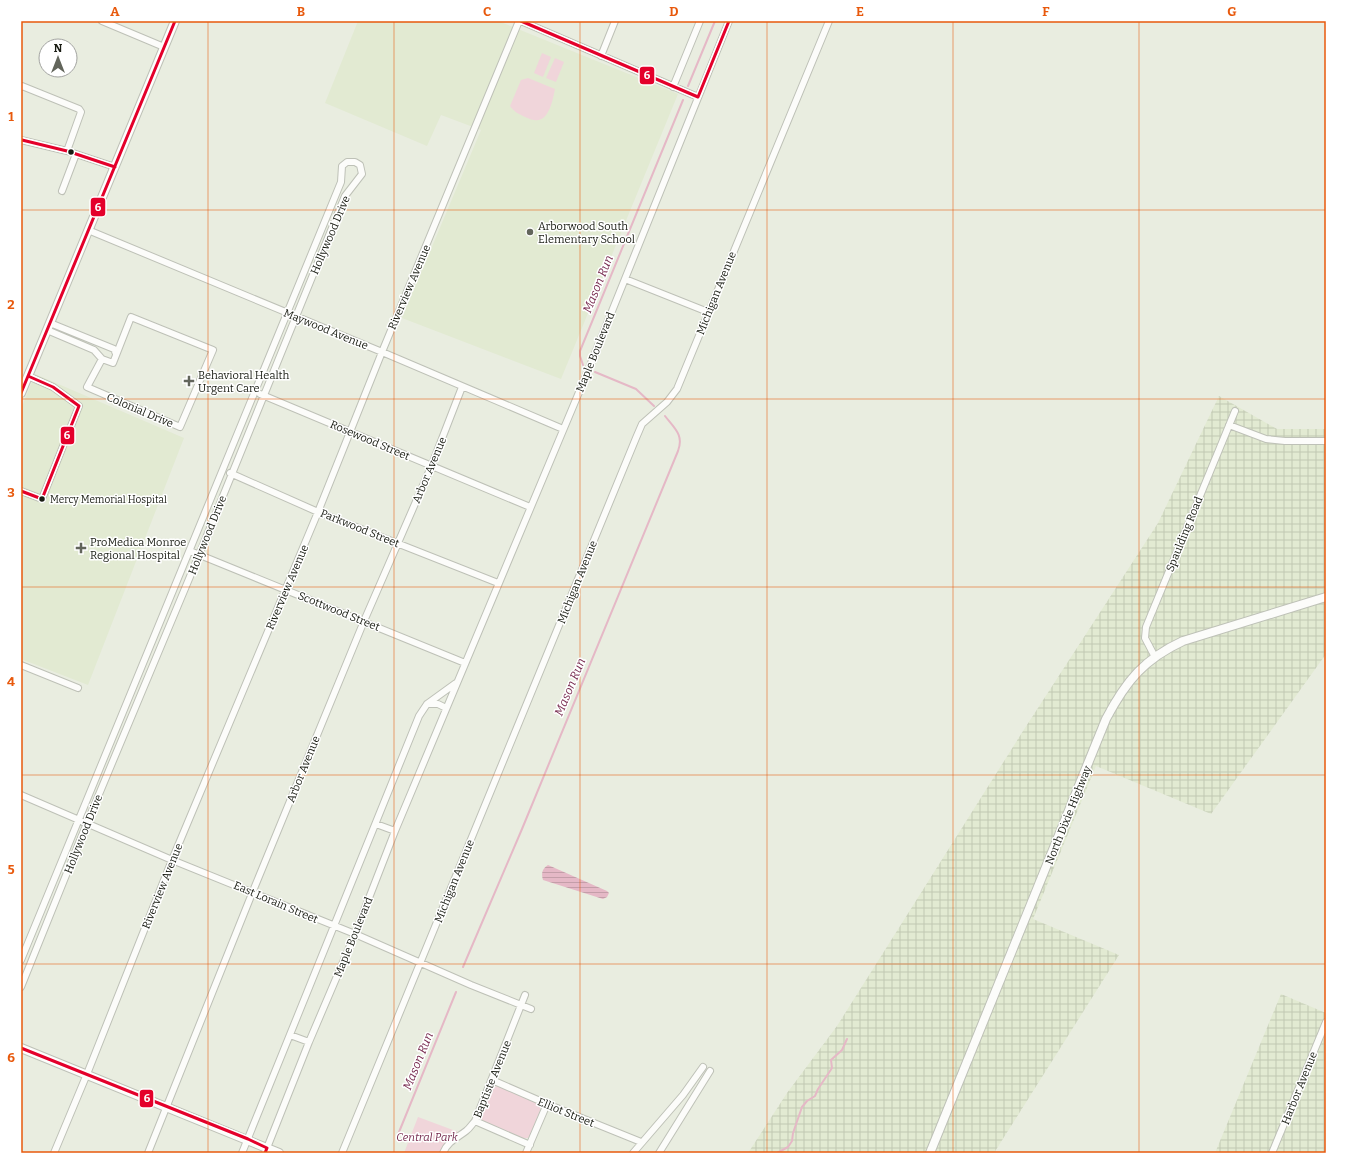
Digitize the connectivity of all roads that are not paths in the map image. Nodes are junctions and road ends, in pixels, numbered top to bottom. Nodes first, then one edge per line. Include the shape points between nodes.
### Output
1 (102, 21) edge
2 (175, 21) edge
3 (520, 21) edge
4 (615, 21) edge
5 (700, 21) edge
6 (729, 21) edge
7 (829, 21) edge
8 (164, 47) junction
9 (601, 56) junction
10 (21, 87) edge
11 (673, 87) junction
12 (698, 97) junction
13 (21, 140) edge
14 (67, 151) junction
15 (76, 154) junction
16 (115, 167) junction
17 (62, 191) dead end
18 (88, 230) junction
19 (625, 279) junction
20 (708, 312) junction
21 (288, 313) junction
22 (296, 317) junction
23 (48, 327) junction
24 (382, 352) junction
25 (116, 354) junction
26 (102, 358) junction
27 (28, 376) junction
28 (462, 387) junction
29 (255, 392) junction
30 (21, 393) edge
31 (263, 395) junction
32 (1234, 411) dead end
33 (1229, 425) junction
34 (563, 429) junction
35 (351, 431) junction
36 (1326, 441) edge
37 (431, 467) junction
38 (223, 470) junction
39 (232, 474) junction
40 (21, 491) edge
41 (530, 507) junction
42 (318, 512) junction
43 (398, 543) junction
44 (190, 550) junction
45 (199, 555) junction
46 (498, 583) junction
47 (286, 589) junction
48 (1326, 597) edge
49 (364, 621) junction
50 (1155, 657) junction
51 (465, 663) junction
52 (21, 665) edge
53 (457, 682) junction
54 (78, 688) dead end
55 (427, 704) junction
56 (446, 708) junction
57 (21, 795) edge
58 (78, 820) junction
59 (87, 823) junction
60 (376, 824) junction
61 (395, 831) junction
62 (172, 860) junction
63 (253, 891) junction
64 (334, 926) junction
65 (354, 934) junction
66 (21, 960) edge
67 (420, 963) junction
68 (21, 987) edge
69 (525, 995) dead end
70 (521, 1005) junction
71 (531, 1009) dead end
72 (1326, 1022) edge
73 (290, 1035) junction
74 (308, 1042) junction
75 (21, 1048) edge
76 (703, 1067) dead end
77 (710, 1072) dead end
78 (87, 1074) junction
79 (696, 1076) junction
80 (492, 1080) junction
81 (704, 1081) junction
82 (547, 1104) junction
83 (167, 1107) junction
84 (475, 1121) junction
85 (248, 1139) junction
86 (641, 1142) junction
87 (530, 1145) junction
88 (266, 1150) edge
89 (54, 1153) edge
90 (148, 1153) edge
91 (242, 1153) edge
92 (279, 1153) edge
93 (342, 1153) edge
94 (443, 1153) edge
95 (526, 1153) edge
96 (633, 1153) edge
97 (659, 1153) edge
98 (930, 1153) edge
99 (1272, 1153) edge

1 - 8 street
2 - 8 main road
3 - 9 street
3 - 24 street, Riverview Avenue
4 - 9 street
5 - 11 street
6 - 12 street, Maple Boulevard
7 - 20 street, Michigan Avenue
8 - 16 main road
9 - 11 street
10 - 14 street via 80,109
11 - 12 street
12 - 19 street, Maple Boulevard
13 - 14 street
14 - 15 street
15 - 16 street
15 - 17 street
16 - 18 main road
18 - 21 street, Maywood Avenue
18 - 23 main road
19 - 20 street
19 - 34 street, Maple Boulevard
20 - 67 street, Michigan Avenue via 677,389 667,402 642,424
21 - 22 street, Maywood Avenue
21 - 22 street, Hollywood Drive via 341,182 342,166 347,162 355,162 360,165 362,174 345,196
21 - 29 street, Hollywood Drive
22 - 24 street, Maywood Avenue
22 - 31 street, Hollywood Drive
23 - 25 street via 114,349
23 - 26 street via 94,350
23 - 27 main road
24 - 28 street, Maywood Avenue
24 - 35 street, Riverview Avenue
25 - 26 street via 113,363
25 - 26 street, Colonial Drive via 131,317 214,350 180,427 87,387
27 - 30 main road
27 - 40 street via 53,387 79,406 42,499
28 - 34 street, Maywood Avenue
28 - 37 street, Arbor Avenue
29 - 31 street, Rosewood Street
29 - 38 street, Hollywood Drive
31 - 35 street, Rosewood Street
31 - 39 street, Hollywood Drive
32 - 33 street, Spaulding Road
33 - 36 street via 1266,439
33 - 50 street, Spaulding Road via 1146,627 1145,638
34 - 41 street, Maple Boulevard
35 - 37 street, Rosewood Street
35 - 42 street, Riverview Avenue
37 - 41 street, Rosewood Street
37 - 43 street, Arbor Avenue
38 - 39 street, Parkwood Street
38 - 44 street, Hollywood Drive
39 - 42 street, Parkwood Street
39 - 45 street, Hollywood Drive
41 - 46 street, Maple Boulevard
42 - 43 street, Parkwood Street
42 - 47 street, Riverview Avenue
43 - 46 street, Parkwood Street
43 - 49 street, Arbor Avenue
44 - 45 street, Scottwood Street
44 - 58 street, Hollywood Drive
45 - 47 street, Scottwood Street
45 - 59 street, Hollywood Drive
46 - 51 street, Maple Boulevard
47 - 49 street, Scottwood Street
47 - 62 street, Riverview Avenue
48 - 50 main road, North Dixie Highway via 1183,641
49 - 51 street, Scottwood Street
49 - 63 street, Arbor Avenue
50 - 98 main road, North Dixie Highway via 1127,684 1106,719
51 - 53 street, Maple Boulevard
52 - 54 street
53 - 55 street, Maple Boulevard
53 - 56 street, Maple Boulevard
55 - 56 street via 438,704
55 - 60 street, Maple Boulevard via 419,716
56 - 61 street, Maple Boulevard
57 - 58 street, East Lorain Street
58 - 59 street, East Lorain Street
58 - 66 street, Hollywood Drive
59 - 62 street, East Lorain Street
59 - 68 street, Hollywood Drive
60 - 61 street
60 - 64 street, Maple Boulevard
61 - 65 street, Maple Boulevard
62 - 63 street, East Lorain Street
62 - 78 street, Riverview Avenue
63 - 64 street, East Lorain Street
63 - 83 street, Arbor Avenue
64 - 65 street, East Lorain Street
64 - 73 street, Maple Boulevard
65 - 67 street, East Lorain Street
65 - 74 street, Maple Boulevard
67 - 70 street, East Lorain Street
67 - 93 street, Michigan Avenue
69 - 70 street, Baptiste Avenue
70 - 71 street, East Lorain Street
70 - 80 street, Baptiste Avenue
72 - 99 street, Harbor Avenue
73 - 74 street
73 - 85 street, Maple Boulevard
74 - 88 street, Maple Boulevard
75 - 78 main road
76 - 79 street
77 - 81 street
78 - 83 main road
78 - 89 street, Riverview Avenue
79 - 81 street
79 - 86 street via 671,1110
80 - 82 street, Elliot Street
80 - 84 street, Baptiste Avenue
81 - 97 street
82 - 86 street, Elliot Street
82 - 87 street
83 - 85 main road
83 - 90 street, Arbor Avenue
84 - 87 street
84 - 94 street, Baptiste Avenue via 467,1131 446,1146
85 - 88 main road
85 - 91 street, Maple Boulevard
86 - 96 street
87 - 95 street
88 - 92 main road

